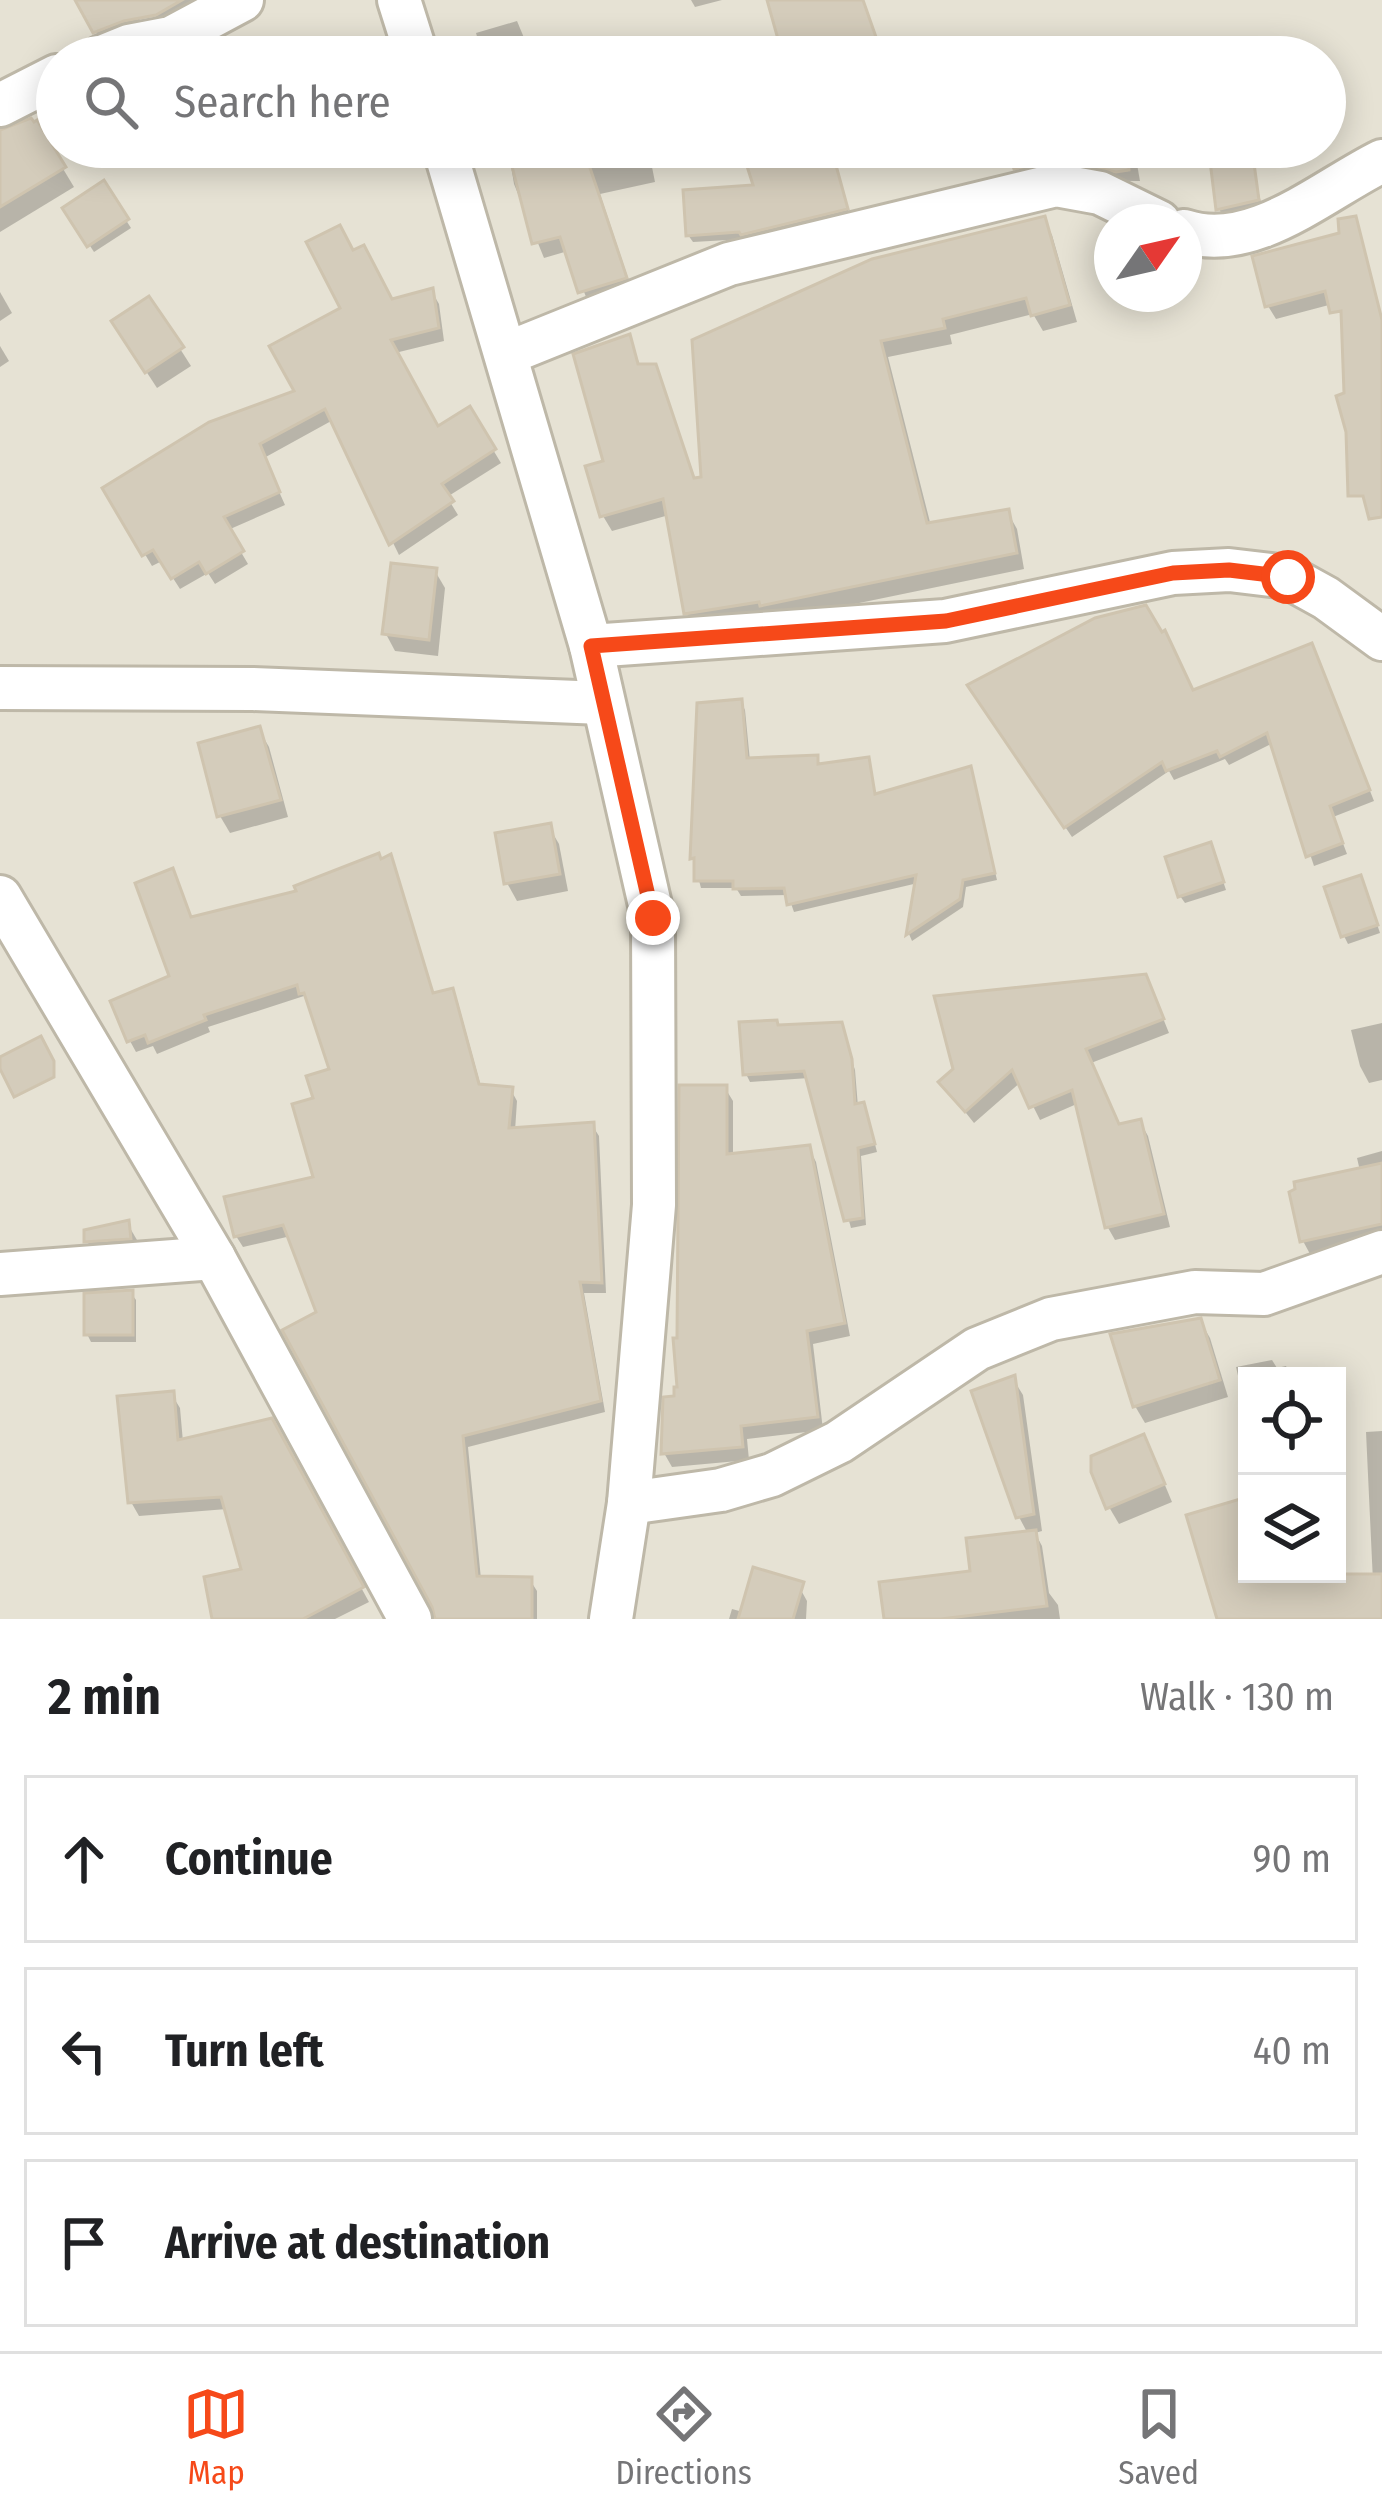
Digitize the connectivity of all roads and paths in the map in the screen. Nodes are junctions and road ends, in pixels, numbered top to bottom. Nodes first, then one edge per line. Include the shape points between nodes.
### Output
1 (242, 0) edge
2 (399, 0) edge
3 (175, 36) edge
4 (410, 36) edge
5 (36, 87) edge
6 (0, 105) edge
7 (1382, 160) edge
8 (451, 168) edge
9 (1122, 204) edge
10 (1202, 237) edge
11 (508, 353) junction
12 (1382, 639) edge
13 (591, 646) junction
14 (0, 688) edge
15 (603, 704) junction
16 (0, 897) edge
17 (1382, 1252) edge
18 (214, 1258) junction
19 (0, 1274) edge
20 (629, 1503) junction
21 (410, 1619) edge
22 (611, 1619) edge

1 - 3 street
2 - 4 street
5 - 6 street
7 - 10 street via 1266,227
8 - 11 street
9 - 11 street via 1056,185 730,263
11 - 13 street
12 - 13 street via 1288,577 1229,570 1173,573 946,621
13 - 15 street
14 - 15 street via 253,688
15 - 20 street via 653,918 654,1205
16 - 18 street
17 - 20 street via 1264,1294 1196,1292 1052,1319 977,1349 839,1442 772,1475
18 - 19 street
18 - 21 street
20 - 22 street

